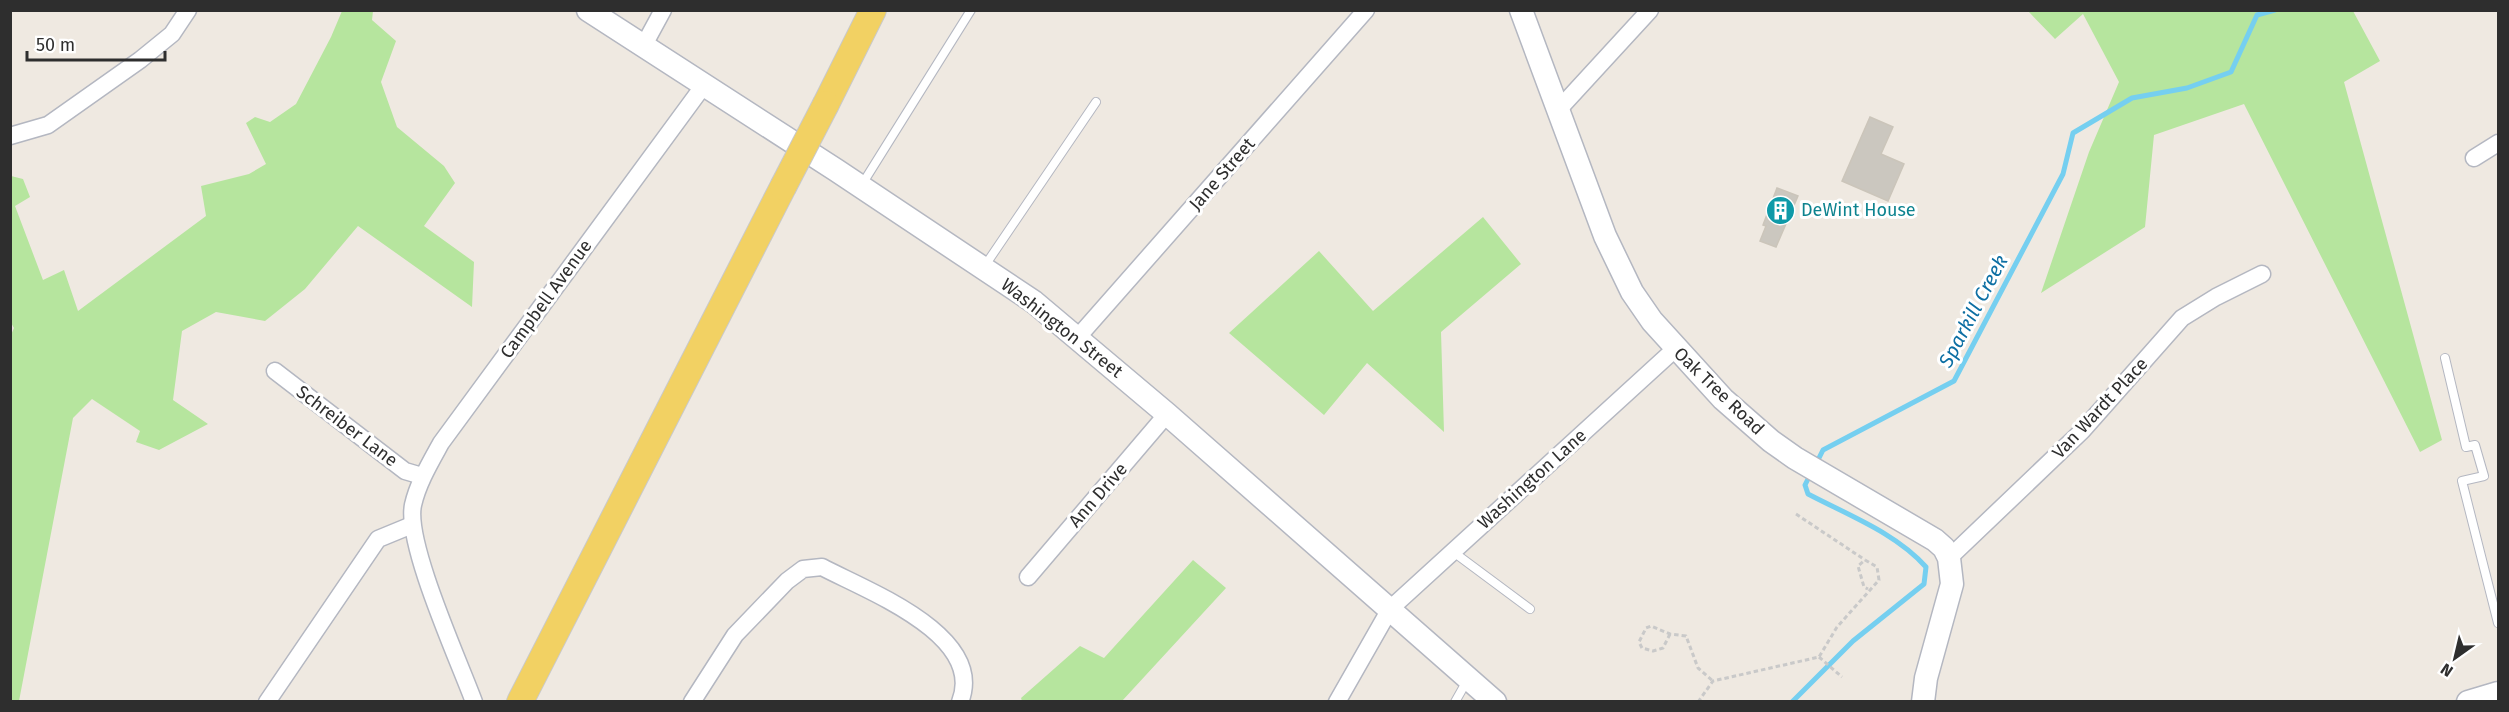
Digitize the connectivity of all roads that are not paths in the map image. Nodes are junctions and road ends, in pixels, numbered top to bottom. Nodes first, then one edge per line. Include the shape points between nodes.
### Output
1 (188, 10) edge
2 (588, 10) edge
3 (663, 10) edge
4 (873, 10) edge
5 (971, 10) edge
6 (1366, 10) edge
7 (1521, 10) edge
8 (1650, 10) edge
9 (644, 45) junction
10 (704, 85) junction
11 (1096, 102) dead end
12 (1559, 109) junction
13 (10, 135) edge
14 (2499, 143) edge
15 (2474, 158) dead end
16 (861, 187) junction
17 (983, 267) junction
18 (2262, 274) dead end
19 (1078, 337) junction
20 (1675, 349) junction
21 (2445, 358) dead end
22 (275, 371) dead end
23 (1167, 414) junction
24 (422, 476) junction
25 (412, 525) junction
26 (1452, 551) junction
27 (1949, 558) junction
28 (1028, 577) dead end
29 (1390, 609) junction
30 (1530, 609) dead end
31 (2499, 623) edge
32 (1468, 678) junction
33 (2499, 693) edge
34 (267, 702) edge
35 (474, 702) edge
36 (520, 702) edge
37 (692, 702) edge
38 (960, 702) edge
39 (1337, 702) edge
40 (1455, 702) edge
41 (1495, 702) edge
42 (1923, 702) edge
43 (2468, 702) edge

1 - 13 street via 172,34 48,125
2 - 9 main road, Washington Street
3 - 9 street
4 - 36 main road, bridge
5 - 16 lane
6 - 19 street, Jane Street
7 - 12 main road, Oak Tree Road
8 - 12 street
9 - 10 main road, Washington Street
10 - 16 main road, Washington Street
10 - 24 street, Campbell Avenue via 441,443
11 - 17 lane
12 - 20 main road, Oak Tree Road via 1620,269
14 - 15 street
16 - 17 main road, Washington Street
17 - 19 main road, Washington Street
18 - 27 street, Van Wardt Place via 2182,318 2082,431
19 - 23 main road, Washington Street
20 - 26 street, Washington Lane
20 - 27 main road, Oak Tree Road via 1751,424 1795,458 1935,540
21 - 31 lane via 2466,447 2475,445 2484,476 2462,481
22 - 24 street, Schreiber Lane via 405,471
23 - 28 street, Ann Drive
23 - 29 main road, Washington Street
24 - 25 street, Campbell Avenue via 412,507
25 - 34 street via 378,539
25 - 35 street, Campbell Avenue via 421,563
26 - 29 street, Washington Lane
26 - 30 lane
27 - 42 main road via 1950,595
29 - 32 main road, Washington Street
29 - 39 street, Washington Lane
32 - 40 lane
32 - 41 main road, Washington Street
33 - 43 main road
37 - 38 street via 735,635 787,581 803,569 822,567 920,619 942,636 959,660 964,692

